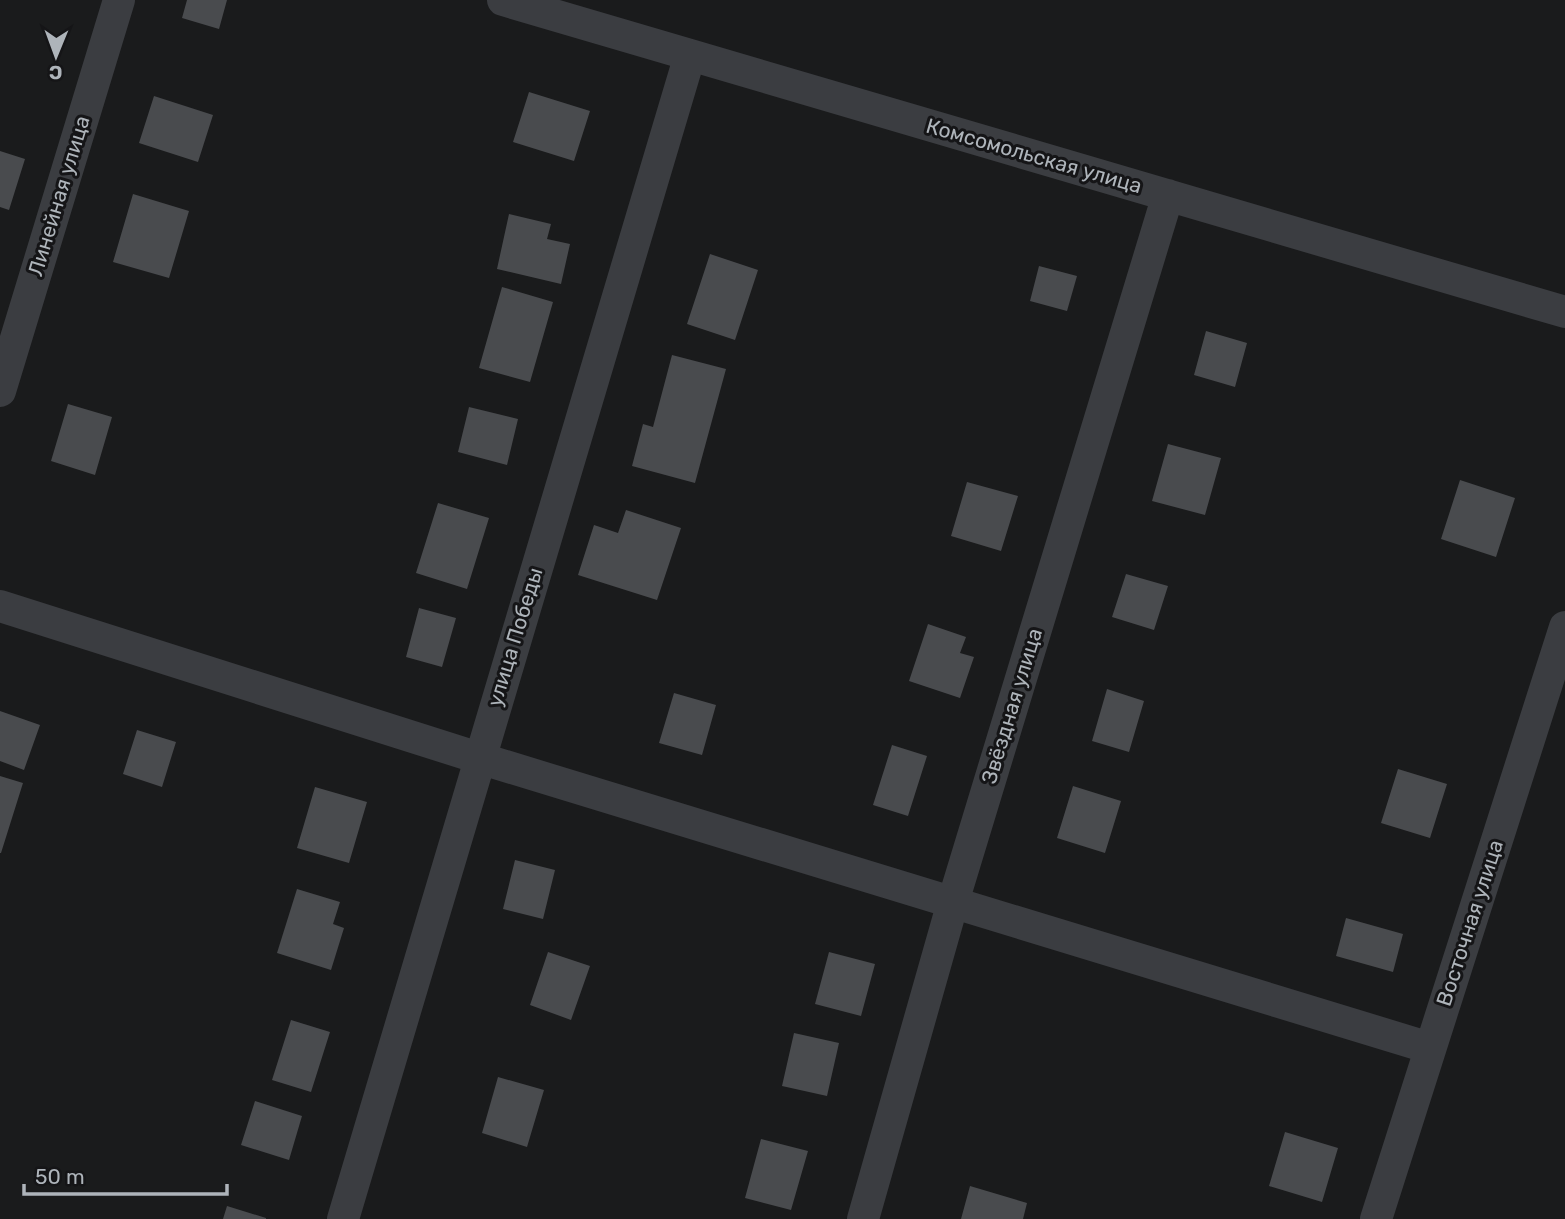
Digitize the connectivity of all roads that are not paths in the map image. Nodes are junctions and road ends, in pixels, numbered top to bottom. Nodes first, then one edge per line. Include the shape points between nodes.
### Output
1 (119, 0) edge
2 (503, 0) edge
3 (690, 55) junction
4 (1168, 195) junction
5 (1565, 312) edge
6 (0, 391) edge
7 (0, 606) edge
8 (1565, 627) edge
9 (479, 758) junction
10 (953, 902) junction
11 (1430, 1048) junction
12 (343, 1219) edge
13 (863, 1219) edge
14 (1376, 1219) edge

1 - 6 street, Линейная улица
2 - 3 street, Комсомольская улица
3 - 4 street, Комсомольская улица
3 - 9 street, улица Победы
4 - 5 street, Комсомольская улица
4 - 10 street, Звёздная улица
7 - 9 street
8 - 11 street, Восточная улица
9 - 10 street
9 - 12 street, улица Победы
10 - 11 street
10 - 13 street, Звёздная улица
11 - 14 street, Восточная улица

